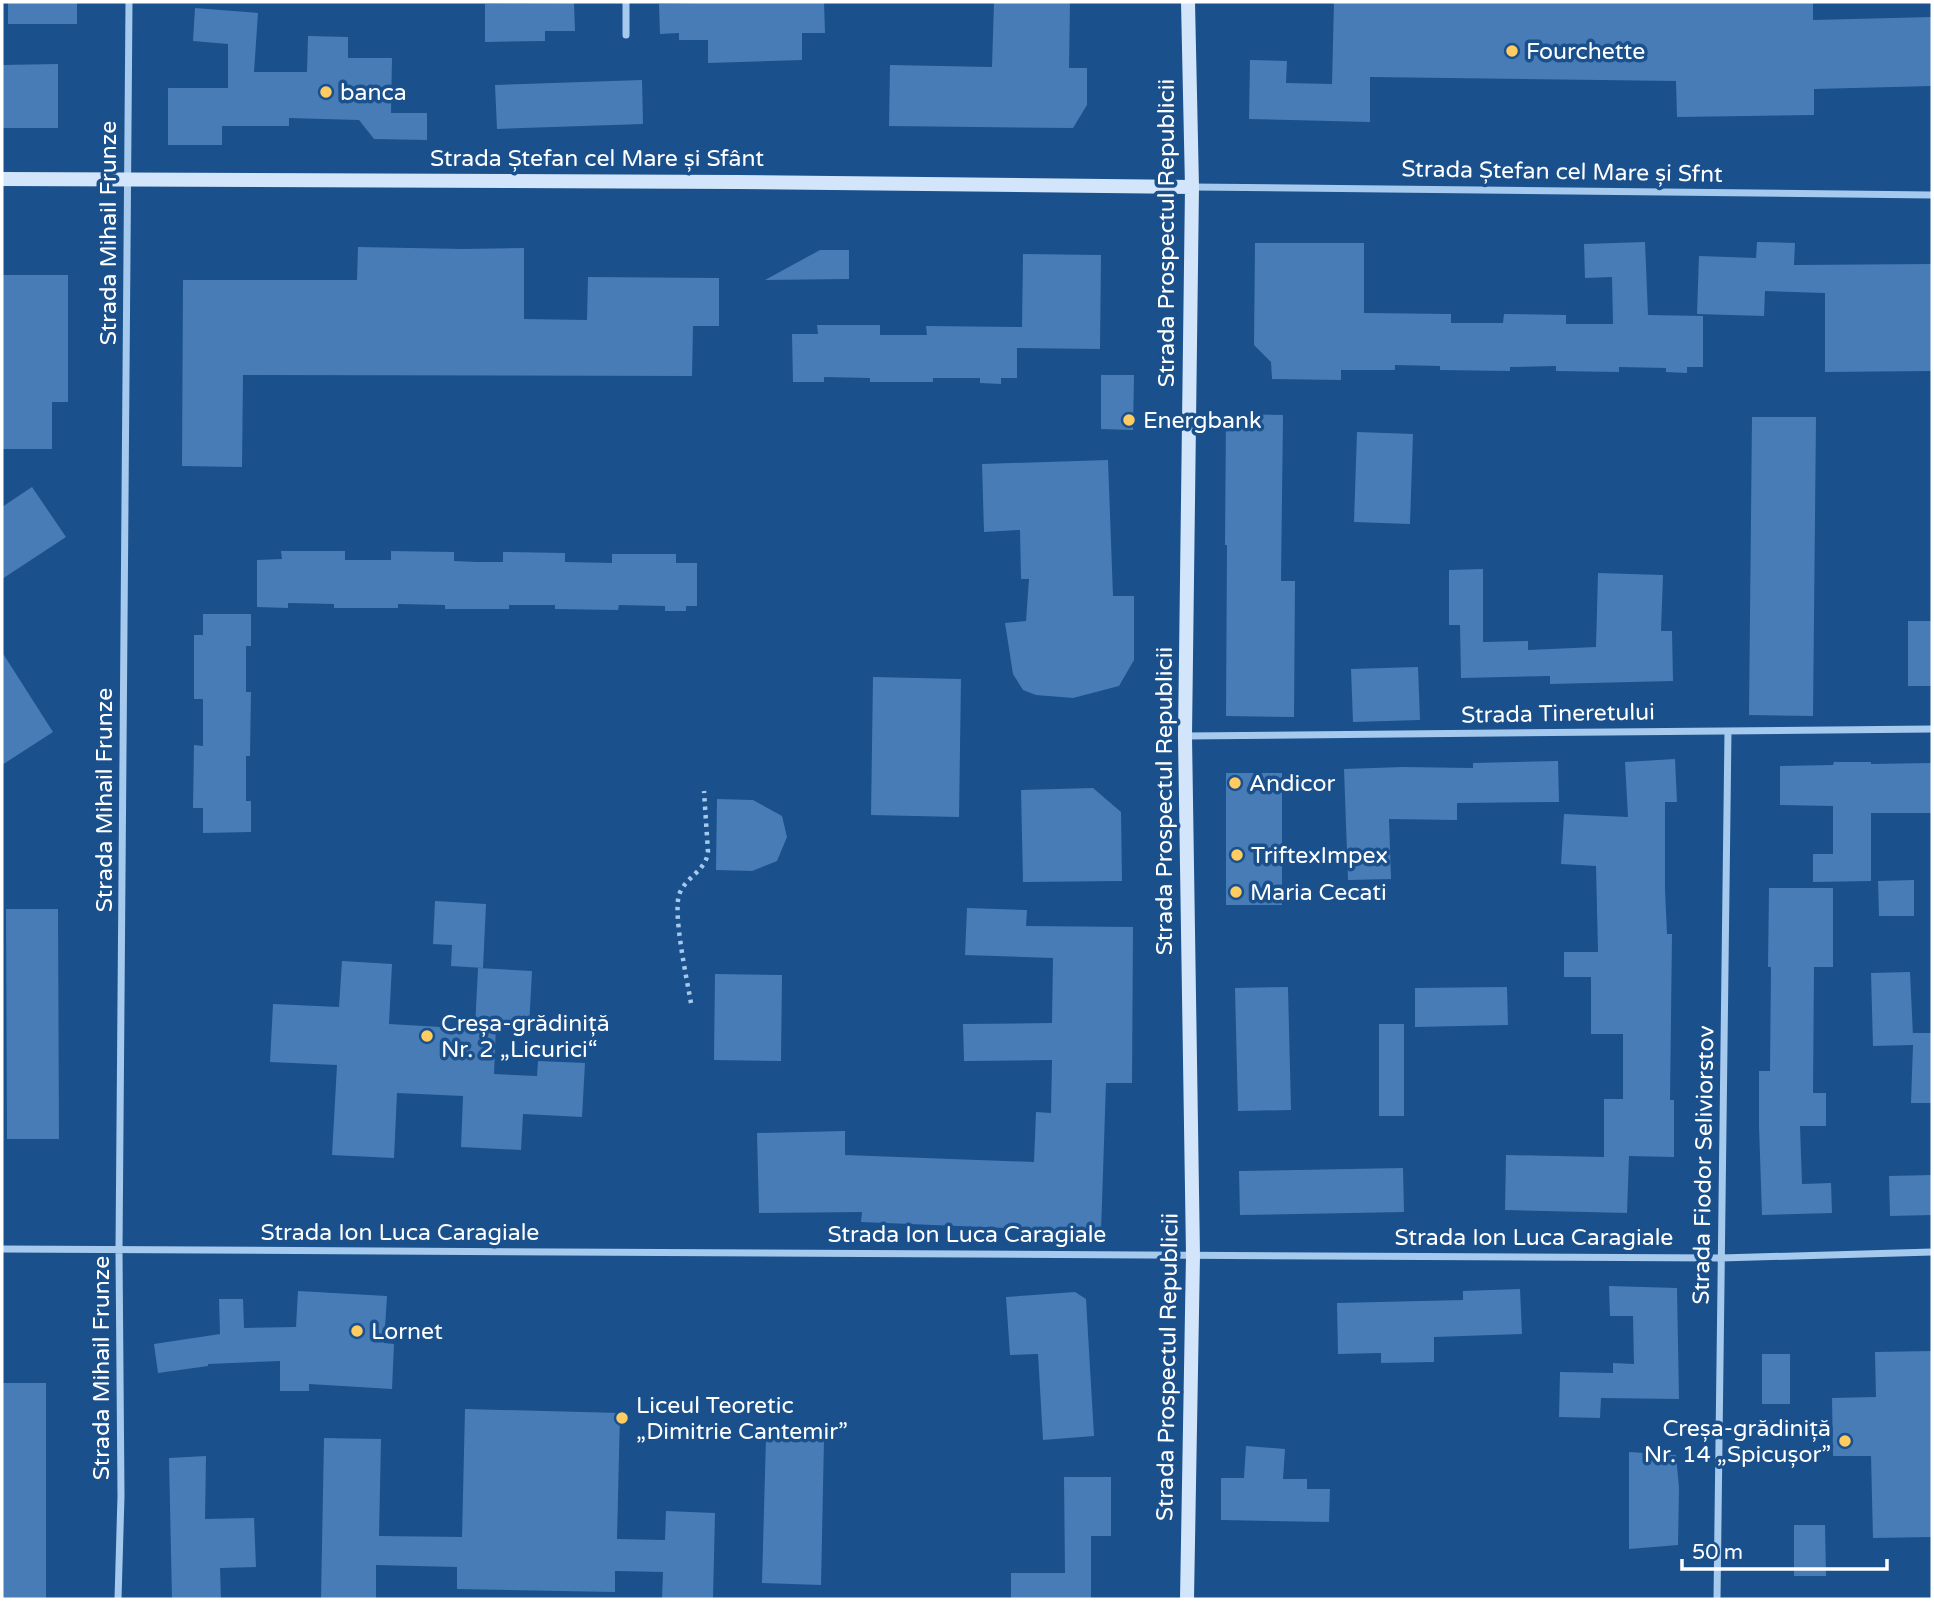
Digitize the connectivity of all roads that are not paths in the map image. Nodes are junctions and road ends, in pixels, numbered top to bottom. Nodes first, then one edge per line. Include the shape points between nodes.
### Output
1 (129, 2) edge
2 (626, 2) edge
3 (1188, 2) edge
4 (626, 35) dead end
5 (2, 178) edge
6 (128, 178) junction
7 (1192, 187) junction
8 (1932, 195) edge
9 (1932, 729) edge
10 (1728, 731) junction
11 (1185, 736) junction
12 (2, 1250) edge
13 (119, 1251) junction
14 (1932, 1252) edge
15 (1193, 1255) junction
16 (1721, 1258) junction
17 (118, 1599) edge
18 (1187, 1599) edge
19 (1717, 1599) edge

1 - 6 street, Strada Mihail Frunze
2 - 4 street
3 - 7 main road, Strada Prospectul Republicii
5 - 6 main road, Strada Ștefan cel Mare și Sfânt
6 - 7 main road, Strada Ștefan cel Mare și Sfânt
6 - 13 street, Strada Mihail Frunze
7 - 8 street, Strada Ștefan cel Mare și Sfnt
7 - 11 main road, Strada Prospectul Republicii
9 - 10 street, Strada Tineretului
10 - 11 street, Strada Tineretului
10 - 16 street, Strada Fiodor Seliviorstov
11 - 15 main road, Strada Prospectul Republicii
12 - 13 street, Strada Ion Luca Caragiale
13 - 15 street, Strada Ion Luca Caragiale
13 - 17 street, Strada Mihail Frunze
14 - 16 street, Strada Ion Luca Caragiale
15 - 16 street, Strada Ion Luca Caragiale
15 - 18 main road, Strada Prospectul Republicii
16 - 19 street, Strada Fiodor Seliviorstov

